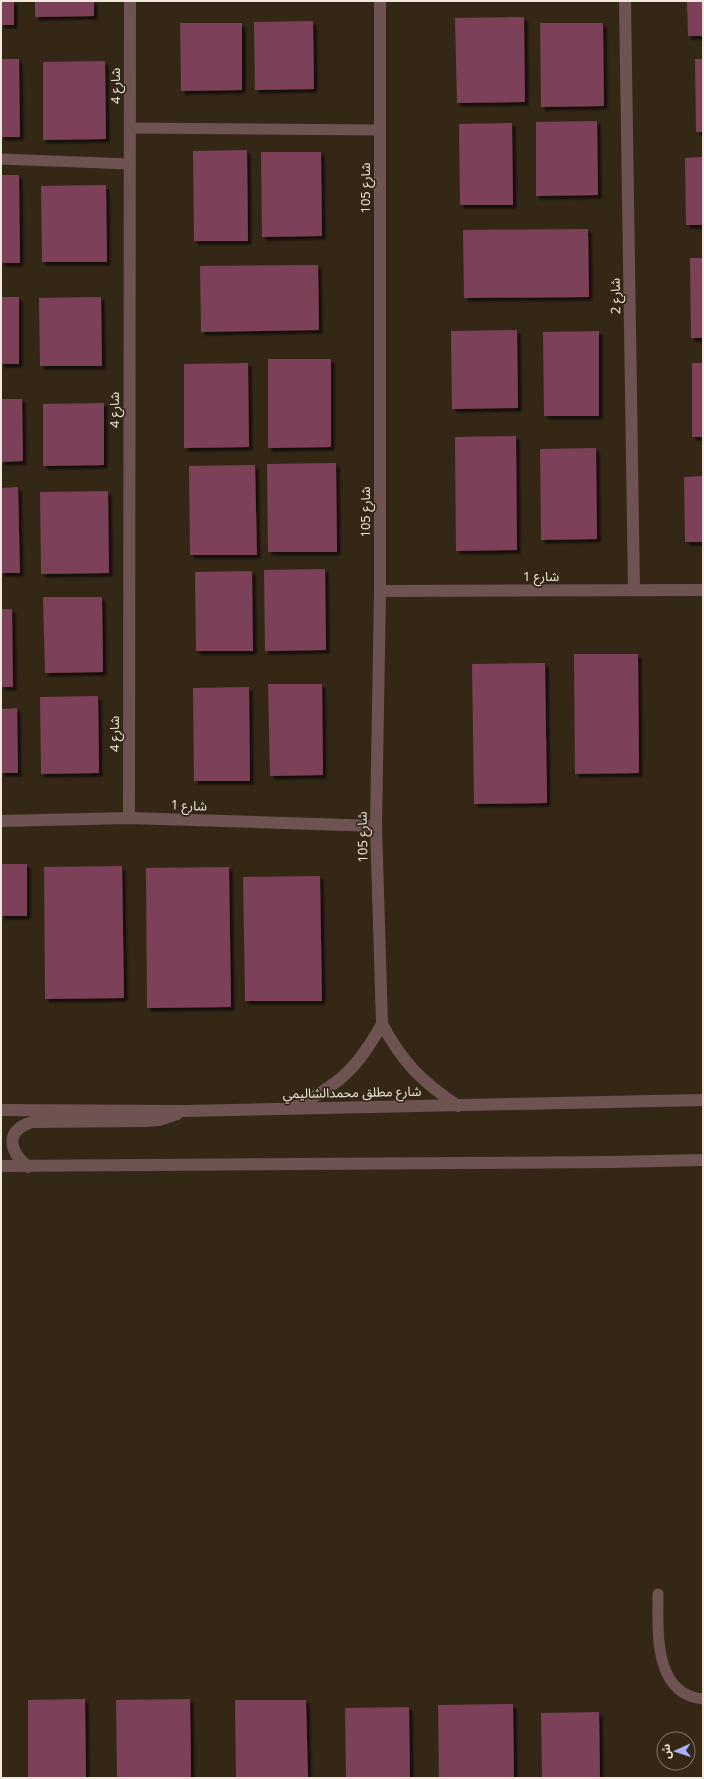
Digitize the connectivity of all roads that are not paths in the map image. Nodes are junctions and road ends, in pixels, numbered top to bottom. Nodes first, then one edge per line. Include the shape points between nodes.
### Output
1 (130, 1) edge
2 (380, 1) edge
3 (625, 1) edge
4 (130, 128) junction
5 (380, 130) junction
6 (1, 160) edge
7 (130, 164) junction
8 (634, 590) junction
9 (703, 590) edge
10 (380, 591) junction
11 (129, 818) junction
12 (1, 821) edge
13 (376, 826) junction
14 (382, 1024) junction
15 (703, 1100) edge
16 (458, 1106) junction
17 (293, 1108) junction
18 (1, 1110) edge
19 (183, 1111) junction
20 (703, 1160) edge
21 (1, 1166) edge
22 (28, 1167) junction
23 (658, 1594) dead end
24 (703, 1699) edge

1 - 4 street, شارع 4
2 - 5 street, شارع 105
3 - 8 street, شارع 2
4 - 5 lane
4 - 7 street, شارع 4
5 - 10 street, شارع 105
6 - 7 lane
7 - 11 street, شارع 4
8 - 9 street, شارع 1
8 - 10 street, شارع 1
10 - 13 street, شارع 105
11 - 12 street, شارع 1
11 - 13 street, شارع 1
13 - 14 street, شارع 105
14 - 16 street, شارع 105 via 396,1049 413,1071
14 - 17 street via 367,1051 346,1075 321,1094
15 - 16 street, شارع مطلق محمدالشاليمي
16 - 17 street, شارع مطلق محمدالشاليمي
17 - 19 street, شارع مطلق محمدالشاليمي
18 - 19 street, شارع مطلق محمدالشاليمي
19 - 22 street via 169,1118 152,1121 32,1122 22,1126 13,1136 12,1145 17,1158
20 - 22 street
21 - 22 street
23 - 24 lane via 658,1632 663,1667 677,1689 692,1698

